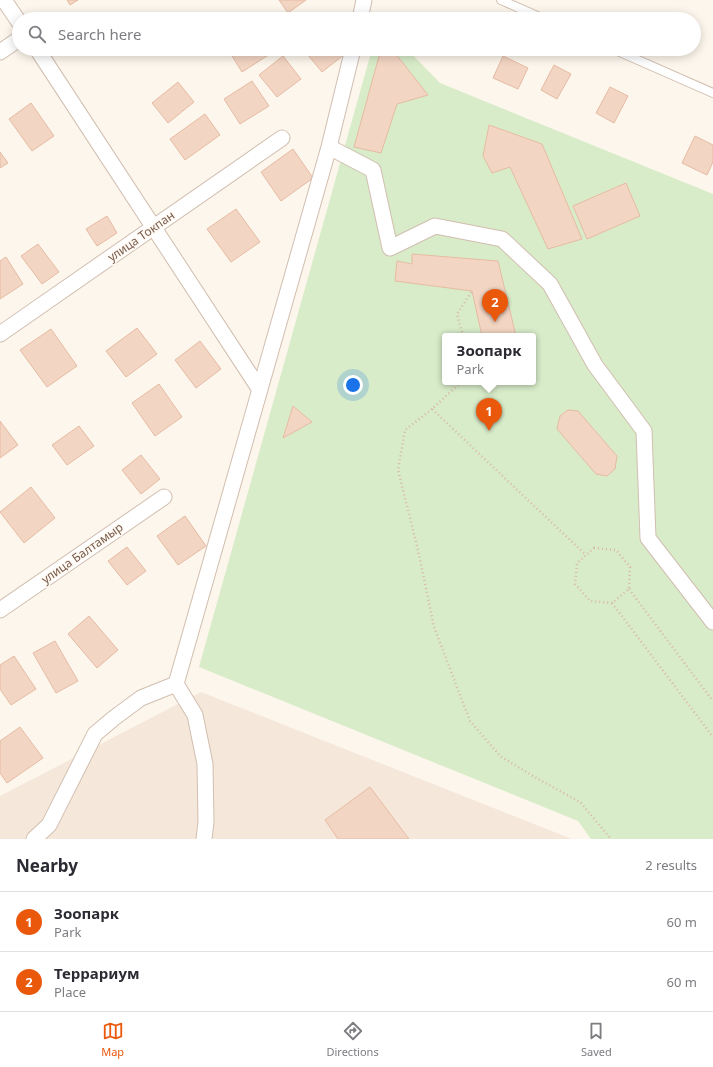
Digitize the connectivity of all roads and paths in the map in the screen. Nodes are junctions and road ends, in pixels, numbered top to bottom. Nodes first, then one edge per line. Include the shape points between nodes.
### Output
1 (4, 0) edge
2 (364, 0) edge
3 (501, 0) edge
4 (12, 12) edge
5 (361, 12) edge
6 (528, 12) edge
7 (12, 44) edge
8 (0, 52) edge
9 (42, 56) edge
10 (351, 56) edge
11 (629, 56) edge
12 (713, 92) edge
13 (282, 138) dead end
14 (329, 147) junction
15 (153, 228) junction
16 (472, 292) dead end
17 (462, 333) edge
18 (0, 334) edge
19 (458, 385) edge
20 (260, 390) junction
21 (432, 408) junction
22 (164, 497) dead end
23 (586, 555) junction
24 (628, 589) junction
25 (612, 603) junction
26 (0, 610) edge
27 (713, 622) edge
28 (176, 684) junction
29 (713, 701) edge
30 (713, 737) edge
31 (34, 839) edge
32 (204, 839) edge
33 (611, 839) edge

1 - 4 street
2 - 5 street
3 - 6 lane
7 - 8 street
9 - 15 street
10 - 14 street
11 - 12 lane
13 - 15 street, улица Токпан
14 - 20 street
14 - 27 street via 373,170 390,248 435,226 502,239 550,284 595,365 644,431 648,538
15 - 18 street, улица Токпан
15 - 20 street
16 - 17 path via 457,314
19 - 21 path
20 - 28 street
21 - 23 path
21 - 33 path via 405,430 398,470 434,627 470,721 500,756 580,802
22 - 26 street, улица Балтамыр
23 - 24 path via 594,548 616,550 630,567
23 - 25 path via 577,563 575,584 590,601
24 - 25 path
24 - 29 path
25 - 30 path
28 - 31 street via 141,698 95,734 49,825
28 - 32 street via 195,715 205,764

